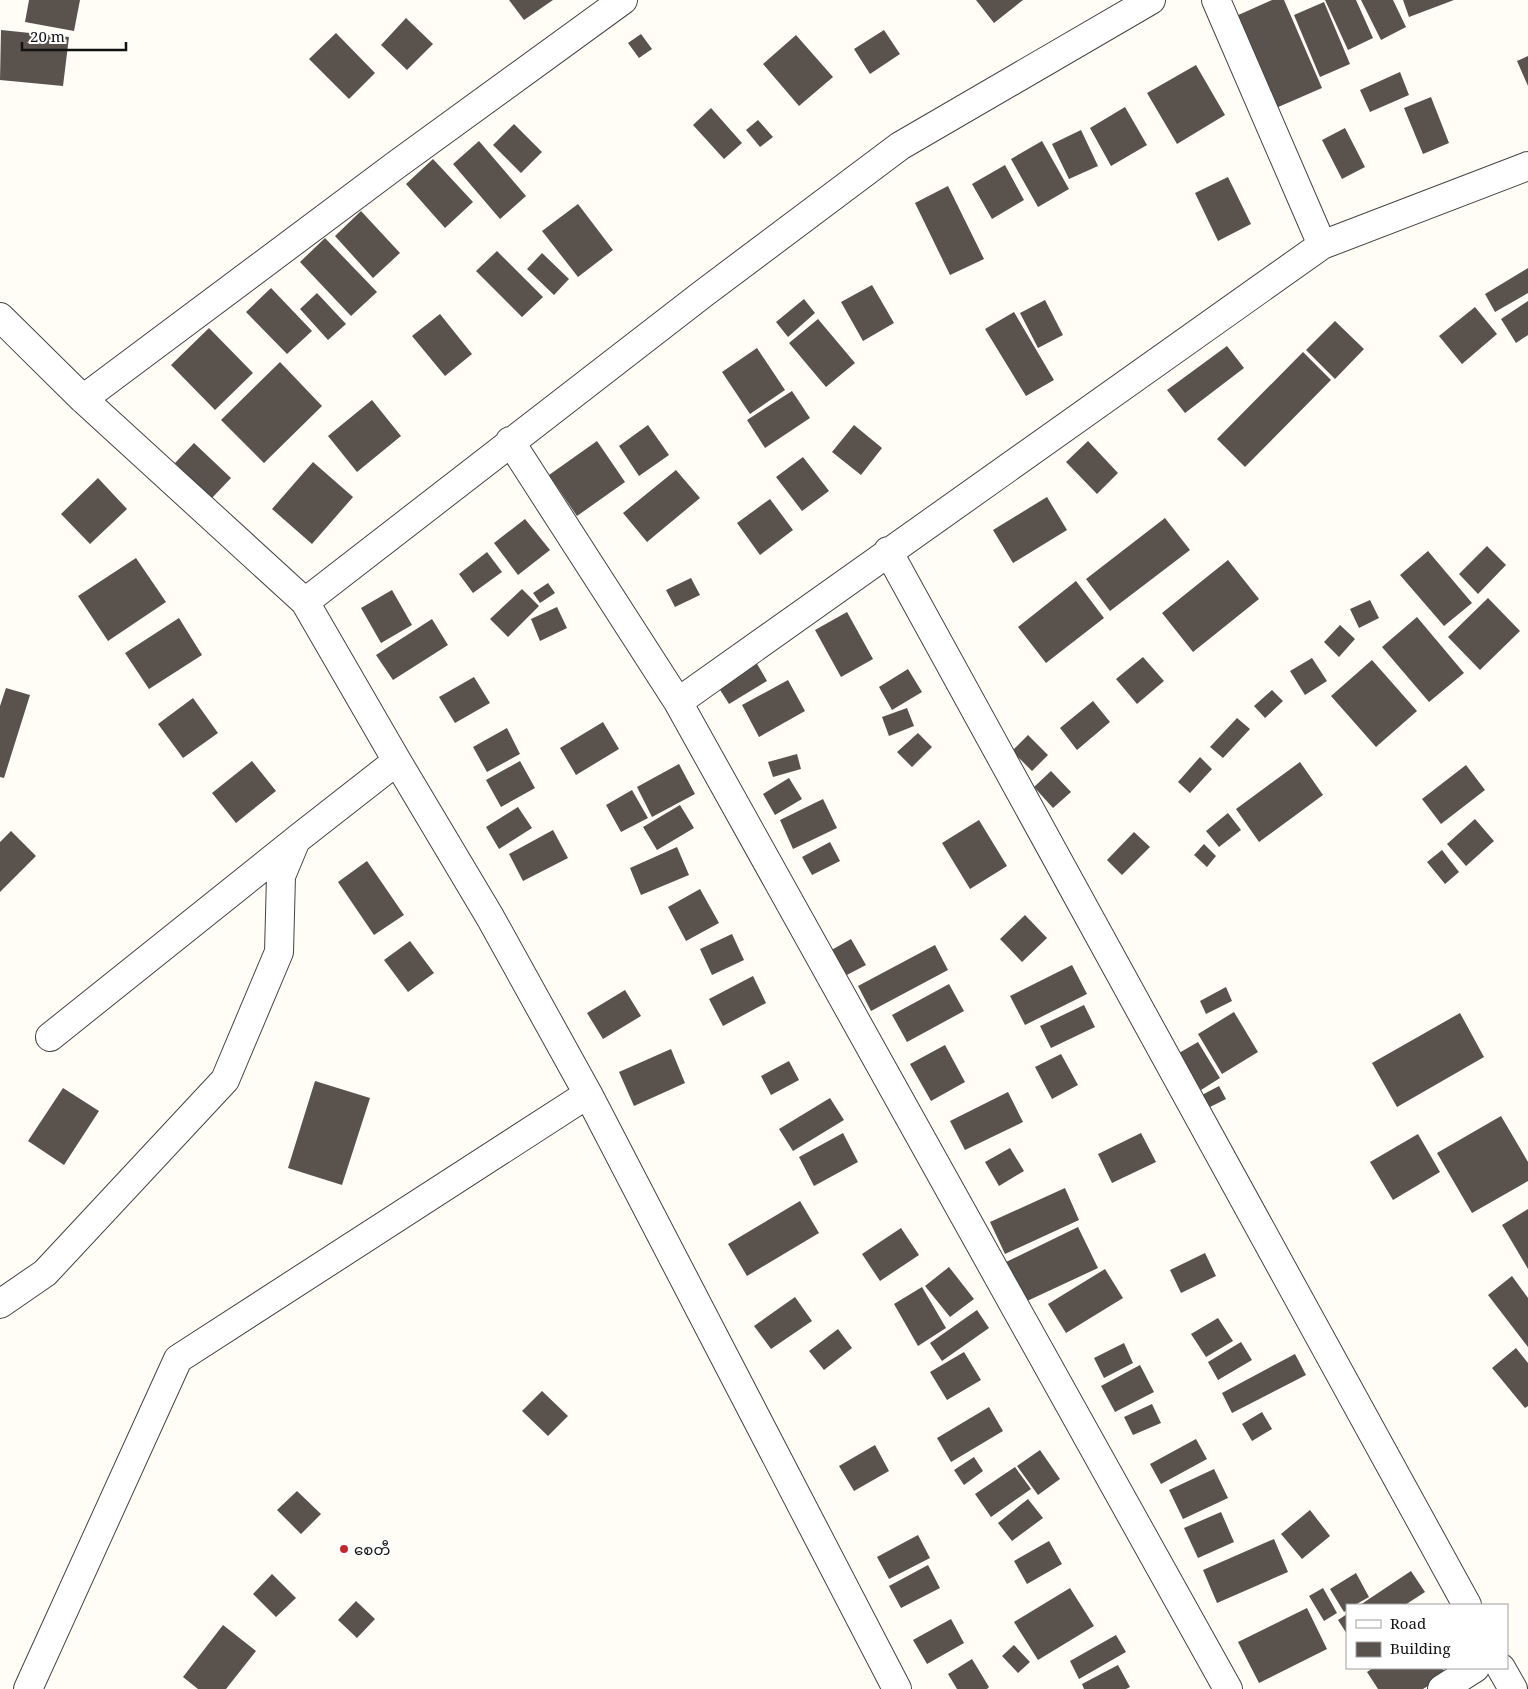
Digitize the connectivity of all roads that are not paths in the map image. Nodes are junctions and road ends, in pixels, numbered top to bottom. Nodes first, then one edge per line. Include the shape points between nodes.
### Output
1 (623, 0) edge
2 (1151, 0) edge
3 (1216, 0) edge
4 (1528, 166) edge
5 (1322, 245) junction
6 (0, 317) edge
7 (82, 400) junction
8 (510, 441) junction
9 (888, 551) junction
10 (305, 602) junction
11 (678, 702) junction
12 (397, 761) junction
13 (296, 840) junction
14 (50, 1037) dead end
15 (588, 1094) junction
16 (0, 1304) edge
17 (1466, 1604) edge
18 (1473, 1669) edge
19 (1502, 1669) edge
20 (28, 1689) edge
21 (897, 1689) edge
22 (1228, 1689) edge
23 (1442, 1689) edge
24 (1513, 1689) edge

1 - 7 street
2 - 8 street via 900,146
3 - 5 street
4 - 5 street
5 - 9 street
6 - 7 street
7 - 10 street
8 - 10 street
8 - 11 street
9 - 11 street
9 - 17 street
10 - 12 street
11 - 22 street
12 - 13 street
12 - 15 street via 490,917
13 - 14 street
13 - 16 street via 282,876 279,952 225,1080 44,1273
15 - 20 street via 178,1359
15 - 21 street
18 - 23 street
19 - 24 street

